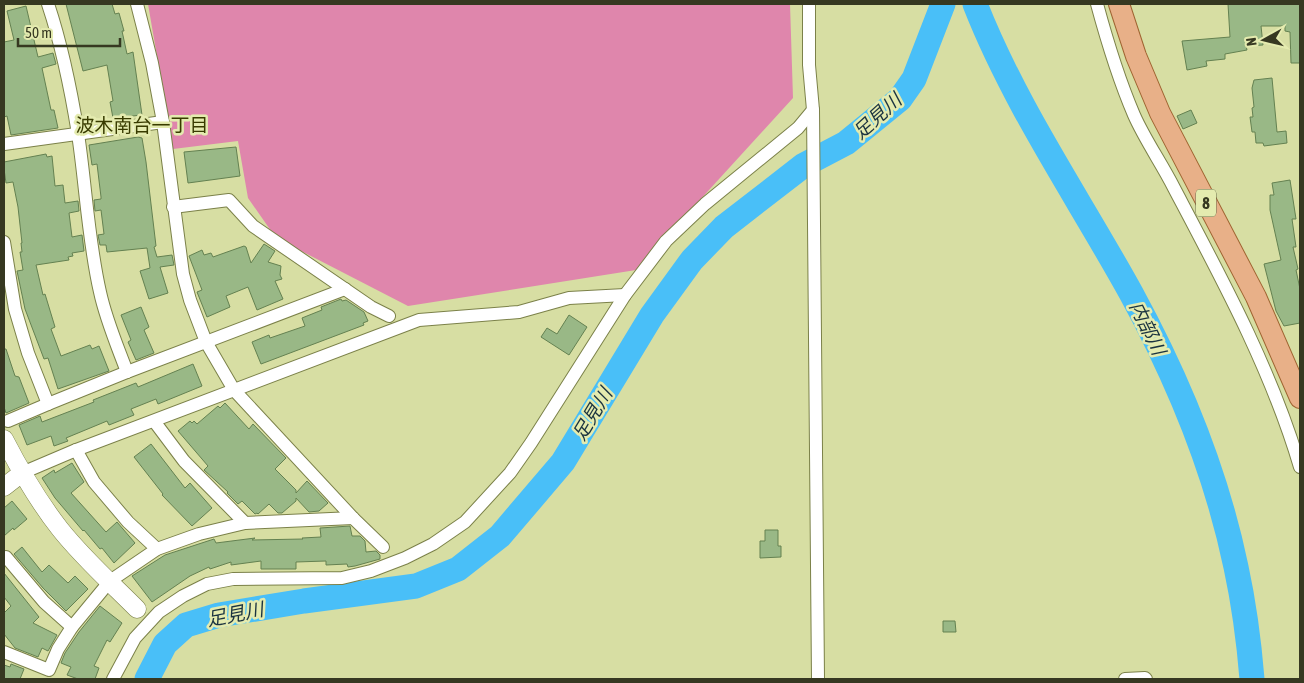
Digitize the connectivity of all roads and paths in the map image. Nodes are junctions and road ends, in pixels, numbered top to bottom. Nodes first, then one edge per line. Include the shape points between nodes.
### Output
1 (48, 4) edge
2 (137, 4) edge
3 (809, 4) edge
4 (1097, 4) edge
5 (1120, 4) edge
6 (813, 115) junction
7 (163, 122) junction
8 (78, 134) junction
9 (4, 144) edge
10 (174, 207) junction
11 (4, 242) edge
12 (345, 289) junction
13 (625, 295) junction
14 (389, 316) dead end
15 (206, 342) junction
16 (127, 372) junction
17 (234, 390) junction
18 (1300, 398) edge
19 (48, 404) junction
20 (8, 421) dead end
21 (154, 421) junction
22 (4, 438) edge
23 (76, 450) junction
24 (1300, 467) edge
25 (22, 473) junction
26 (4, 487) edge
27 (353, 518) junction
28 (245, 523) junction
29 (384, 547) dead end
30 (157, 549) junction
31 (4, 559) edge
32 (110, 581) junction
33 (137, 609) dead end
34 (72, 627) junction
35 (4, 652) edge
36 (113, 679) edge
37 (818, 679) edge
38 (1125, 679) edge
39 (1146, 679) edge

1 - 8 street
2 - 7 street
3 - 6 street
4 - 24 street via 1134,116 1247,330 1288,425
5 - 18 main road, 8 via 1136,56 1160,113 1256,297
6 - 13 street via 705,204 666,241
6 - 37 street
7 - 8 street
7 - 10 street
8 - 9 street
8 - 16 street via 100,294
10 - 12 street via 229,200 253,226
10 - 15 street via 190,300
11 - 19 street via 14,309
12 - 14 street
12 - 15 street
13 - 17 street via 569,298 519,312 418,320
13 - 36 street via 526,451 465,522 405,558 342,578 233,579 207,584 159,612 135,638
15 - 16 street
15 - 17 street
16 - 19 street
17 - 21 street
17 - 27 street
19 - 20 street
21 - 23 street
21 - 28 street via 184,461
22 - 25 street
23 - 25 street
23 - 30 street via 94,482 128,522
25 - 26 street
25 - 32 street via 60,529
27 - 28 street
27 - 29 street
28 - 30 street
30 - 32 street
31 - 34 street via 6,557 44,602
32 - 33 street
32 - 34 street
34 - 35 street via 48,670
38 - 39 street

